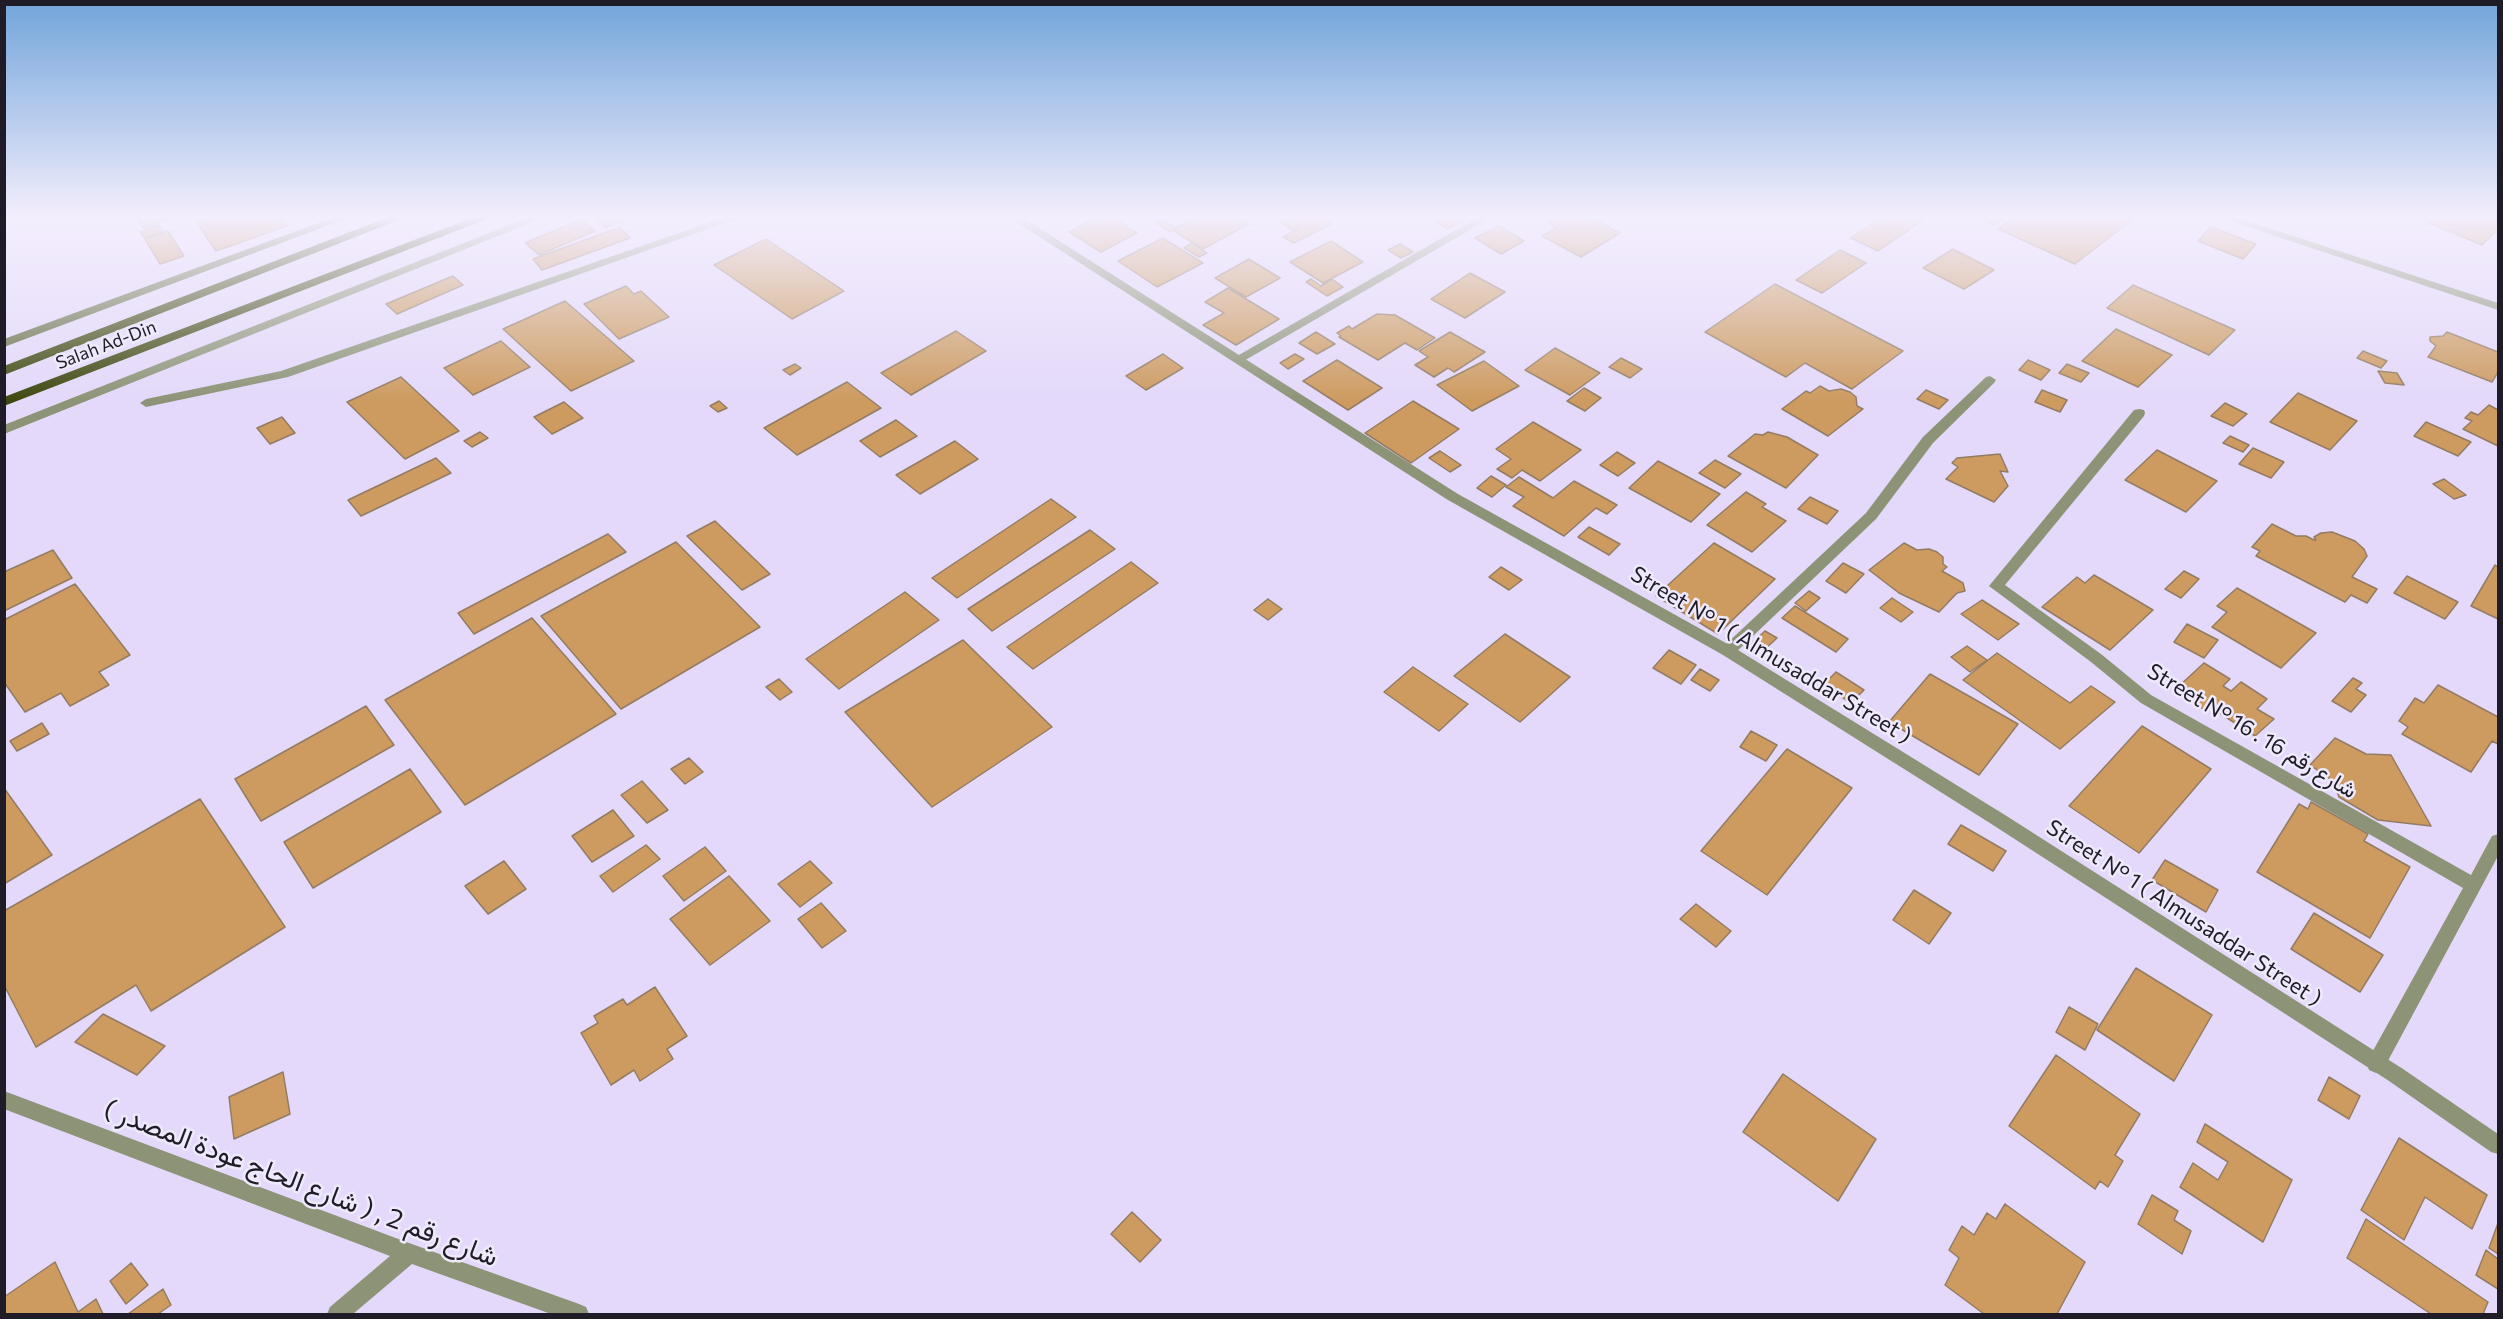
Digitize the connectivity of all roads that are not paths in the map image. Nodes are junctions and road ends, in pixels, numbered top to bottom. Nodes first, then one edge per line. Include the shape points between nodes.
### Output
1 (181, 278) edge
2 (247, 278) edge
3 (330, 278) edge
4 (388, 278) edge
5 (562, 278) edge
6 (1109, 278) edge
7 (1381, 278) edge
8 (2409, 278) edge
9 (228, 285) junction
10 (2499, 307) edge
11 (234, 315) junction
12 (4, 343) edge
13 (1238, 359) junction
14 (4, 371) edge
15 (1990, 380) dead end
16 (4, 402) edge
17 (146, 403) dead end
18 (2139, 413) dead end
19 (4, 430) edge
20 (1728, 651) junction
21 (2499, 841) edge
22 (2472, 885) junction
23 (2376, 1064) junction
24 (4, 1100) edge
25 (2499, 1145) edge
26 (409, 1253) junction
27 (337, 1314) edge
28 (579, 1314) edge

1 - 12 main road
2 - 9 highway, Salah Ad-Din
3 - 11 highway, Salah Ad-Din
4 - 19 street
5 - 17 street via 284,374
6 - 13 street, Street N° 1 ( Almusaddar Street )
7 - 13 street
8 - 10 street
9 - 11 highway via 238,297
9 - 14 highway, Salah Ad-Din
11 - 16 highway, Salah Ad-Din
13 - 20 street, Street N° 1 ( Almusaddar Street ) via 1453,497
15 - 20 street via 1928,440 1871,516
18 - 22 street, Street N° 16 . شارع رقم 16 via 1996,586 2146,699
20 - 23 street, Street N° 1 ( Almusaddar Street ) via 1999,819
21 - 22 street
22 - 23 street
23 - 25 street, Street N° 1 ( Almusaddar Street )
24 - 26 street, شارع رقم 2 , ( شارع الحاج عودة المصدر )
26 - 27 street
26 - 28 street, شارع رقم 2 , ( شارع الحاج عودة المصدر )

